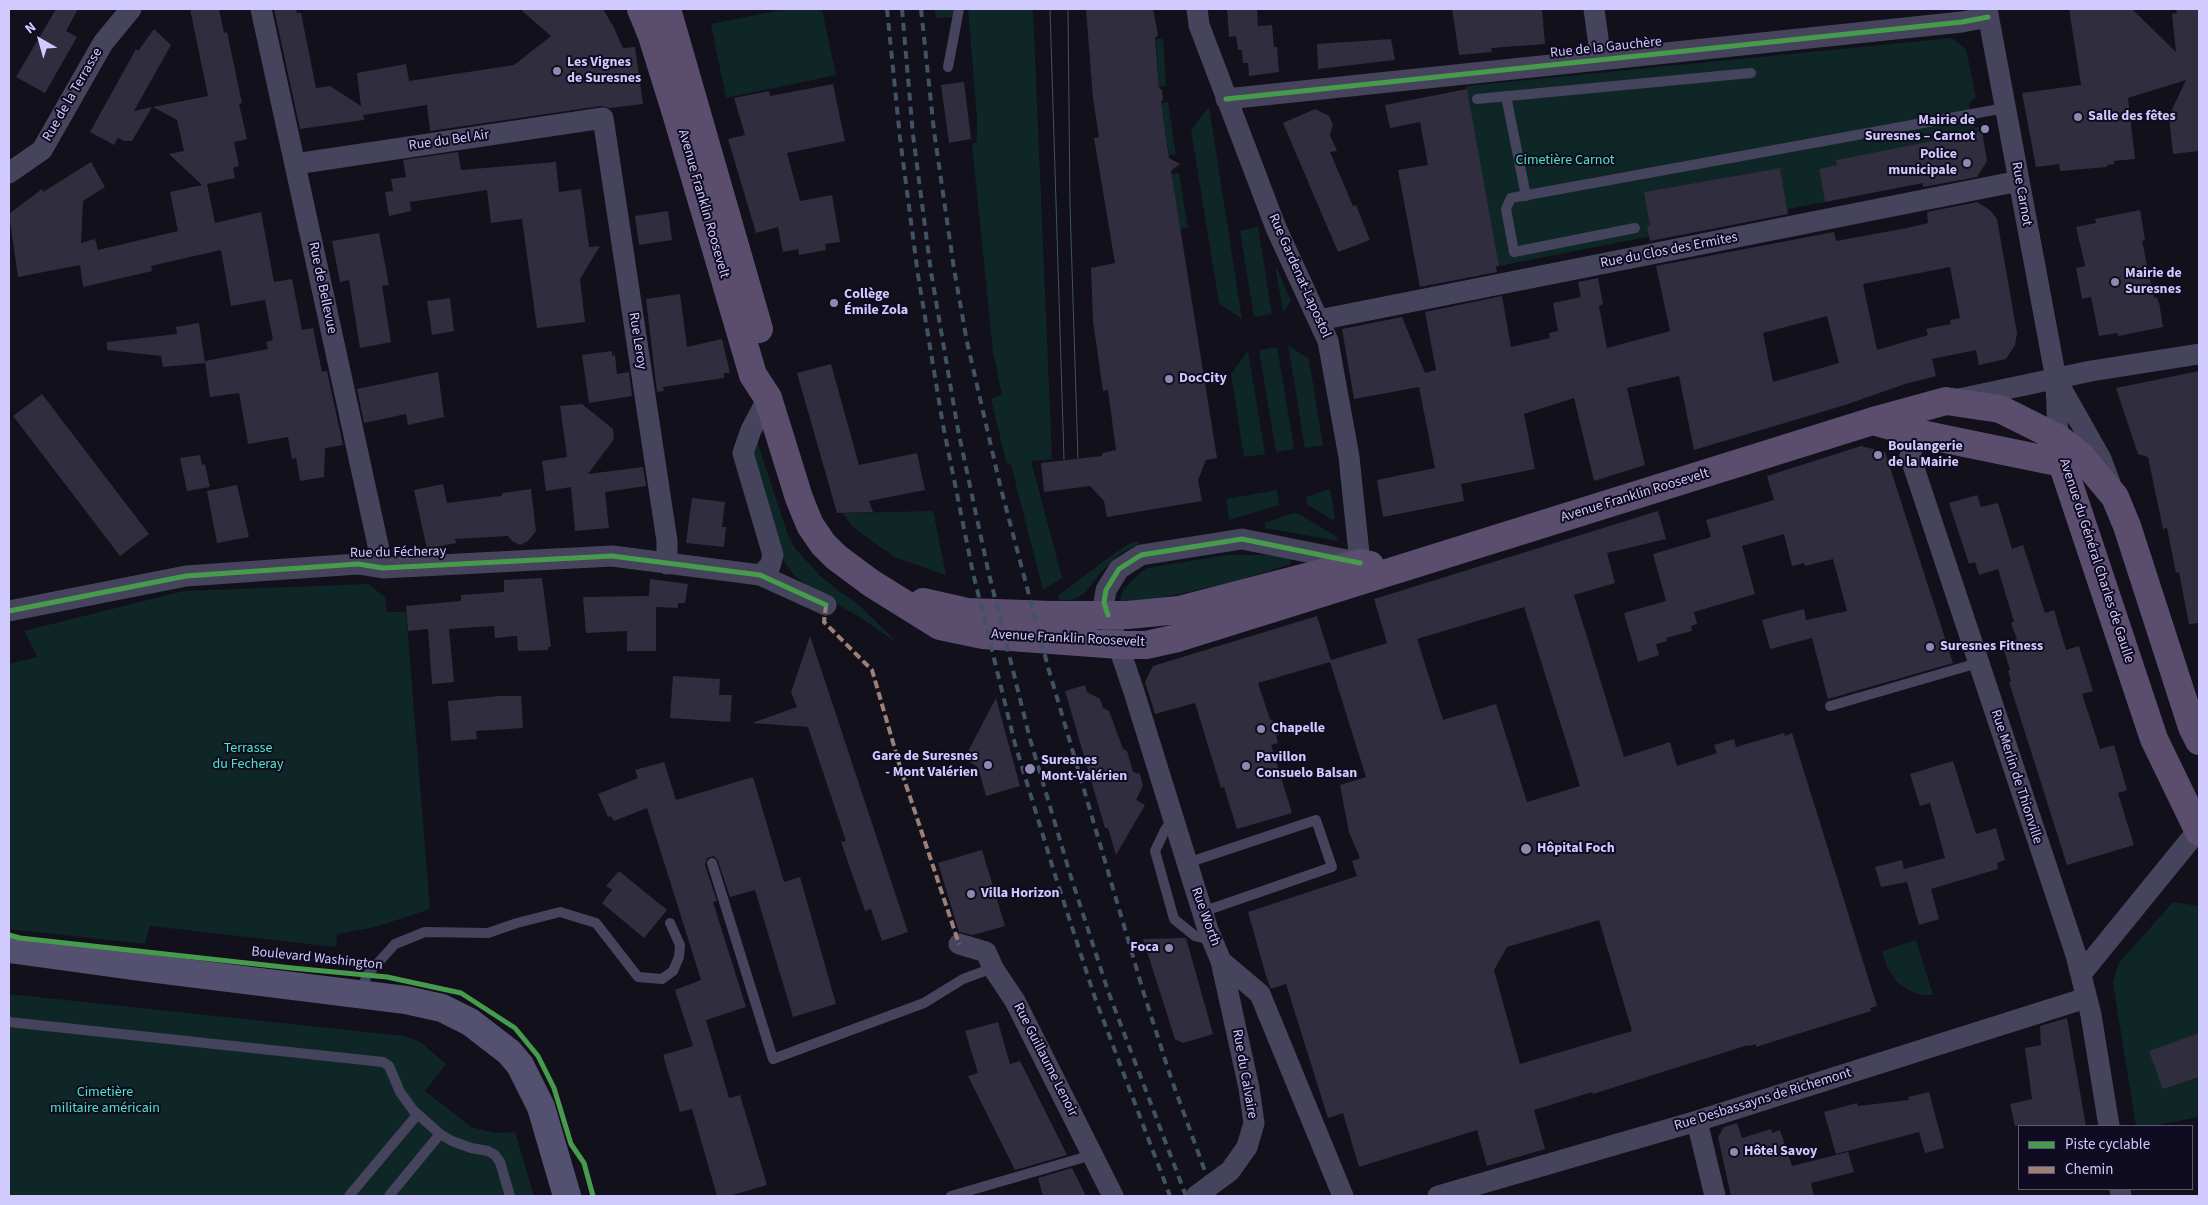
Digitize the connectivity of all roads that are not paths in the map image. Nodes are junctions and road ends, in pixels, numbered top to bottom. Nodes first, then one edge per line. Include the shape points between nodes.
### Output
1 (131, 9) edge
2 (261, 9) edge
3 (641, 9) edge
4 (668, 9) edge
5 (959, 9) edge
6 (1197, 9) edge
7 (1594, 9) edge
8 (1987, 13) edge
9 (1601, 60) junction
10 (948, 67) dead end
11 (1751, 73) dead end
12 (1506, 96) junction
13 (1226, 99) junction
14 (1477, 99) dead end
15 (2005, 108) junction
16 (603, 118) joint
17 (295, 164) junction
18 (9, 173) edge
19 (2019, 181) junction
20 (1526, 196) junction
21 (1635, 228) dead end
22 (1319, 320) junction
23 (2199, 354) edge
24 (2056, 379) junction
25 (768, 398) junction
26 (1946, 401) junction
27 (1873, 421) junction
28 (1916, 433) junction
29 (2060, 450) junction
30 (2115, 497) junction
31 (1360, 563) junction
32 (667, 564) junction
33 (382, 568) junction
34 (1396, 570) junction
35 (760, 575) junction
36 (890, 594) junction
37 (1320, 594) junction
38 (826, 605) dead end
39 (9, 611) edge
40 (1108, 616) junction
41 (1119, 644) junction
42 (1978, 663) junction
43 (1830, 706) dead end
44 (2199, 741) edge
45 (1174, 818) junction
46 (2199, 831) edge
47 (712, 862) dead end
48 (1187, 863) junction
49 (1202, 912) junction
50 (670, 923) dead end
51 (1213, 940) junction
52 (959, 944) dead end
53 (9, 949) edge
54 (1221, 961) junction
55 (994, 968) junction
56 (2081, 974) junction
57 (360, 994) junction
58 (2086, 998) junction
59 (9, 1022) edge
60 (417, 1115) junction
61 (1697, 1121) junction
62 (2109, 1125) edge
63 (440, 1134) junction
64 (1092, 1155) junction
65 (349, 1196) edge
66 (389, 1196) edge
67 (510, 1196) edge
68 (567, 1196) edge
69 (951, 1196) edge
70 (1113, 1196) edge
71 (1196, 1196) edge
72 (1342, 1196) edge
73 (1438, 1196) edge
74 (1715, 1196) edge

1 - 18 street, Rue de la Terrasse via 103,43 42,150
2 - 17 street, Rue de Bellevue
3 - 25 main road, Avenue Franklin Roosevelt via 676,112 753,374
4 - 25 main road, Avenue Franklin Roosevelt via 769,370
5 - 10 lane
6 - 13 street, Rue Gardenat-Lapostol via 1199,25
7 - 9 street
8 - 9 street, Rue de la Gauchère via 1962,22
8 - 15 street, Rue Carnot
9 - 13 street, Rue de la Gauchère
11 - 12 lane
12 - 14 lane
12 - 20 lane
13 - 22 street, Rue Gardenat-Lapostol via 1276,228
15 - 19 street, Rue Carnot
15 - 20 lane
16 - 17 street, Rue du Bel Air
16 - 32 street, Rue Leroy via 667,541
17 - 33 street, Rue de Bellevue
19 - 22 street, Rue du Clos des Ermites
19 - 24 street, Rue Carnot
20 - 21 lane via 1511,198 1506,210 1514,252
22 - 31 street, Rue Gardenat-Lapostol via 1328,342 1349,457
23 - 24 street, Avenue Franklin Roosevelt
24 - 26 street, Avenue Franklin Roosevelt
24 - 29 street
24 - 30 street via 2100,459
25 - 35 street via 750,430 743,453 773,555 770,566
25 - 36 main road, Avenue Franklin Roosevelt via 810,525 836,557
26 - 27 main road, Avenue Franklin Roosevelt
26 - 29 main road, Avenue Franklin Roosevelt via 2000,410
27 - 28 main road
27 - 34 main road, Avenue Franklin Roosevelt
28 - 29 main road
28 - 42 street, Rue Merlin de Thionville via 1910,456
29 - 30 main road, Avenue du Général Charles de Gaulle via 2080,455
29 - 46 main road, Avenue du Général Charles de Gaulle via 2154,739
30 - 44 main road, Avenue du Général Charles de Gaulle
31 - 34 main road, Avenue Franklin Roosevelt
31 - 37 street
31 - 40 main road, Avenue Franklin Roosevelt via 1179,610
31 - 40 street, Avenue Franklin Roosevelt via 1242,540 1141,554 1119,569 1106,590 1104,603
32 - 33 street, Rue du Fécheray via 612,556
32 - 35 street, Rue du Fécheray
33 - 39 street, Rue du Fécheray via 358,564 186,576
34 - 37 main road, Avenue Franklin Roosevelt
35 - 38 street, Rue du Fécheray
36 - 40 main road, Avenue Franklin Roosevelt via 967,612
36 - 41 main road, Avenue Franklin Roosevelt via 940,626 956,630 983,635
37 - 41 main road, Avenue Franklin Roosevelt via 1178,638 1146,645
40 - 41 street, Rue Worth
41 - 45 street, Rue Worth
42 - 43 lane
42 - 56 street, Rue Merlin de Thionville
45 - 48 street, Rue Worth
45 - 51 lane via 1155,851 1174,919 1195,936
46 - 56 street
47 - 55 lane via 773,1059 924,1003 963,979
48 - 49 street, Rue Worth
48 - 49 lane via 1316,820 1332,867
49 - 51 street, Rue Worth
50 - 57 lane via 680,945 679,957 673,971 662,979 638,977 596,923 560,912 488,933 425,932 395,944 367,975
51 - 54 street, Rue Worth
52 - 55 street, Rue Guillaume Lenoir via 986,952
53 - 57 street, Boulevard Washington
54 - 71 street, Rue du Calvaire, bridge via 1254,1123 1247,1147 1230,1171
54 - 72 street, Rue Worth via 1260,994
55 - 64 street, Rue Guillaume Lenoir via 1020,1010
56 - 58 street, Rue Merlin de Thionville
57 - 68 street, Boulevard Washington via 442,1008 470,1022 509,1052 531,1083 541,1107
58 - 61 street, Rue Desbassayns de Richemont
58 - 62 street, Rue Merlin de Thionville
59 - 60 lane via 383,1062 389,1066 400,1092
60 - 63 lane
60 - 65 lane
61 - 73 street, Rue Desbassayns de Richemont
61 - 74 street
63 - 66 lane
63 - 67 lane via 495,1155
64 - 69 lane
64 - 70 street, Rue Guillaume Lenoir

